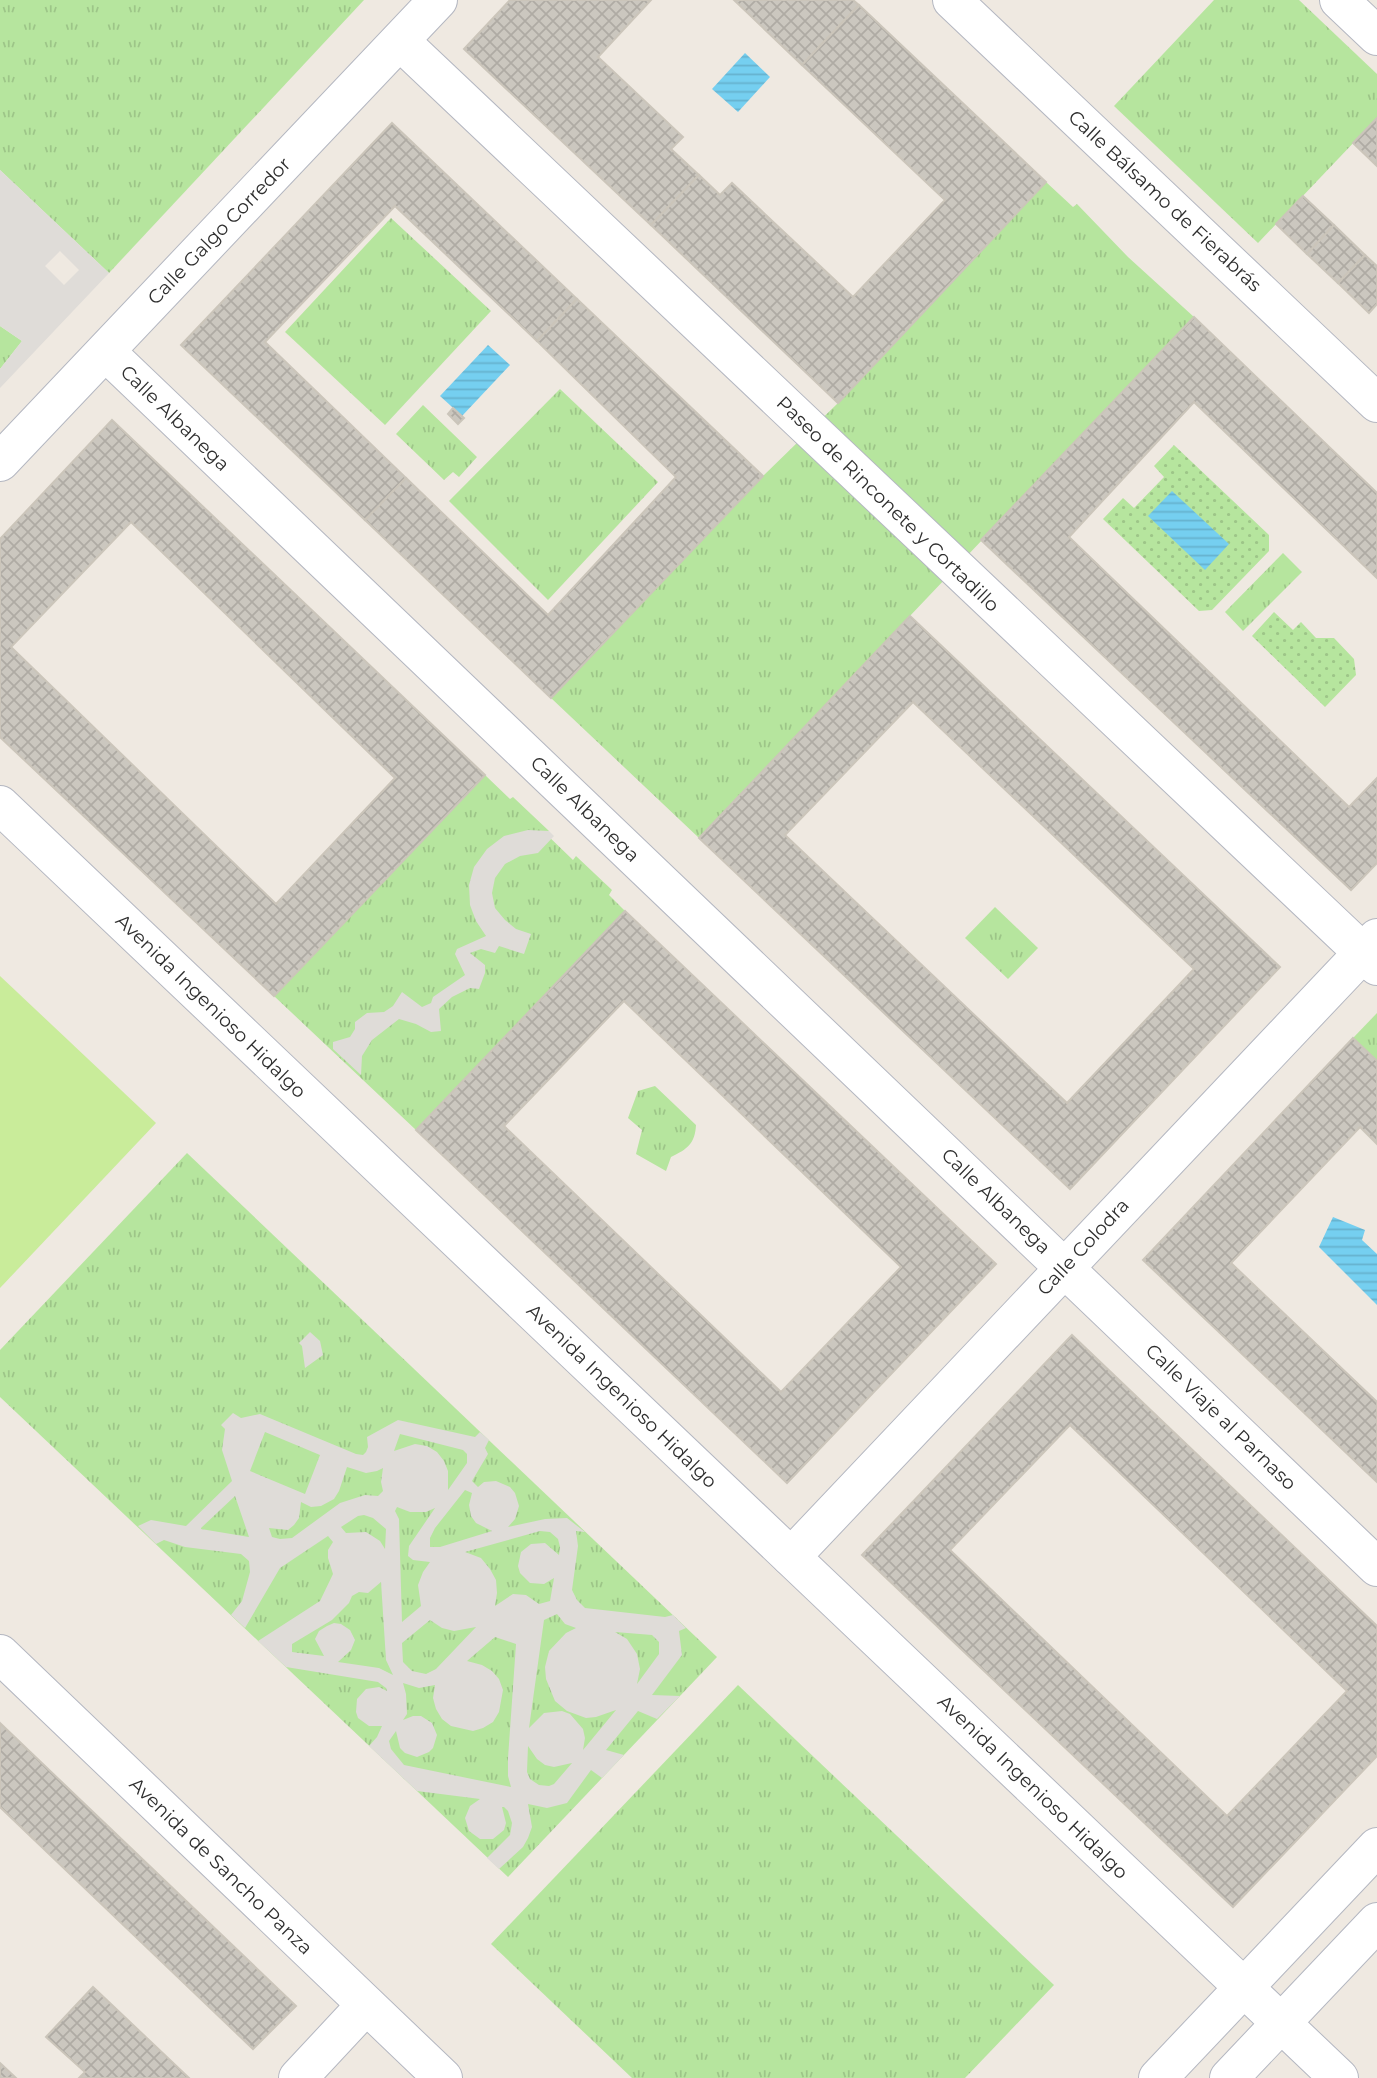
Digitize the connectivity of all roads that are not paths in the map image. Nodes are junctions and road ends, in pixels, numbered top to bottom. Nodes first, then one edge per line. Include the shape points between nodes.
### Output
1 (438, 0) edge
2 (952, 0) edge
3 (1339, 0) edge
4 (1377, 36) edge
5 (400, 41) junction
6 (106, 352) junction
7 (1377, 403) edge
8 (0, 462) edge
9 (0, 805) edge
10 (1372, 952) edge
11 (1065, 1267) junction
12 (791, 1557) junction
13 (1377, 1567) edge
14 (0, 1654) edge
15 (1377, 1847) edge
16 (1377, 1922) edge
17 (366, 2005) junction
18 (1264, 2006) junction
19 (298, 2078) edge
20 (443, 2078) edge
21 (1158, 2078) edge
22 (1219, 2078) edge
23 (1229, 2078) edge
24 (1339, 2078) edge

1 - 5 street, Calle Galgo Corredor
2 - 7 street, Calle Bálsamo de Fierabrás
3 - 4 street
5 - 6 street, Calle Galgo Corredor
5 - 10 street, Paseo de Rinconete y Cortadillo
6 - 8 street, Calle Galgo Corredor
6 - 11 street, Calle Albanega
9 - 12 street, Avenida Ingenioso Hidalgo
10 - 11 street, Calle Colodra
11 - 12 street, Calle Colodra
11 - 13 street, Calle Viaje al Parnaso
12 - 18 street, Avenida Ingenioso Hidalgo
14 - 17 street, Avenida de Sancho Panza
15 - 18 street
16 - 18 street
17 - 19 street
17 - 20 street, Avenida de Sancho Panza
18 - 21 street
18 - 22 street via 1239,2033
18 - 23 street
18 - 24 street, Avenida Ingenioso Hidalgo

